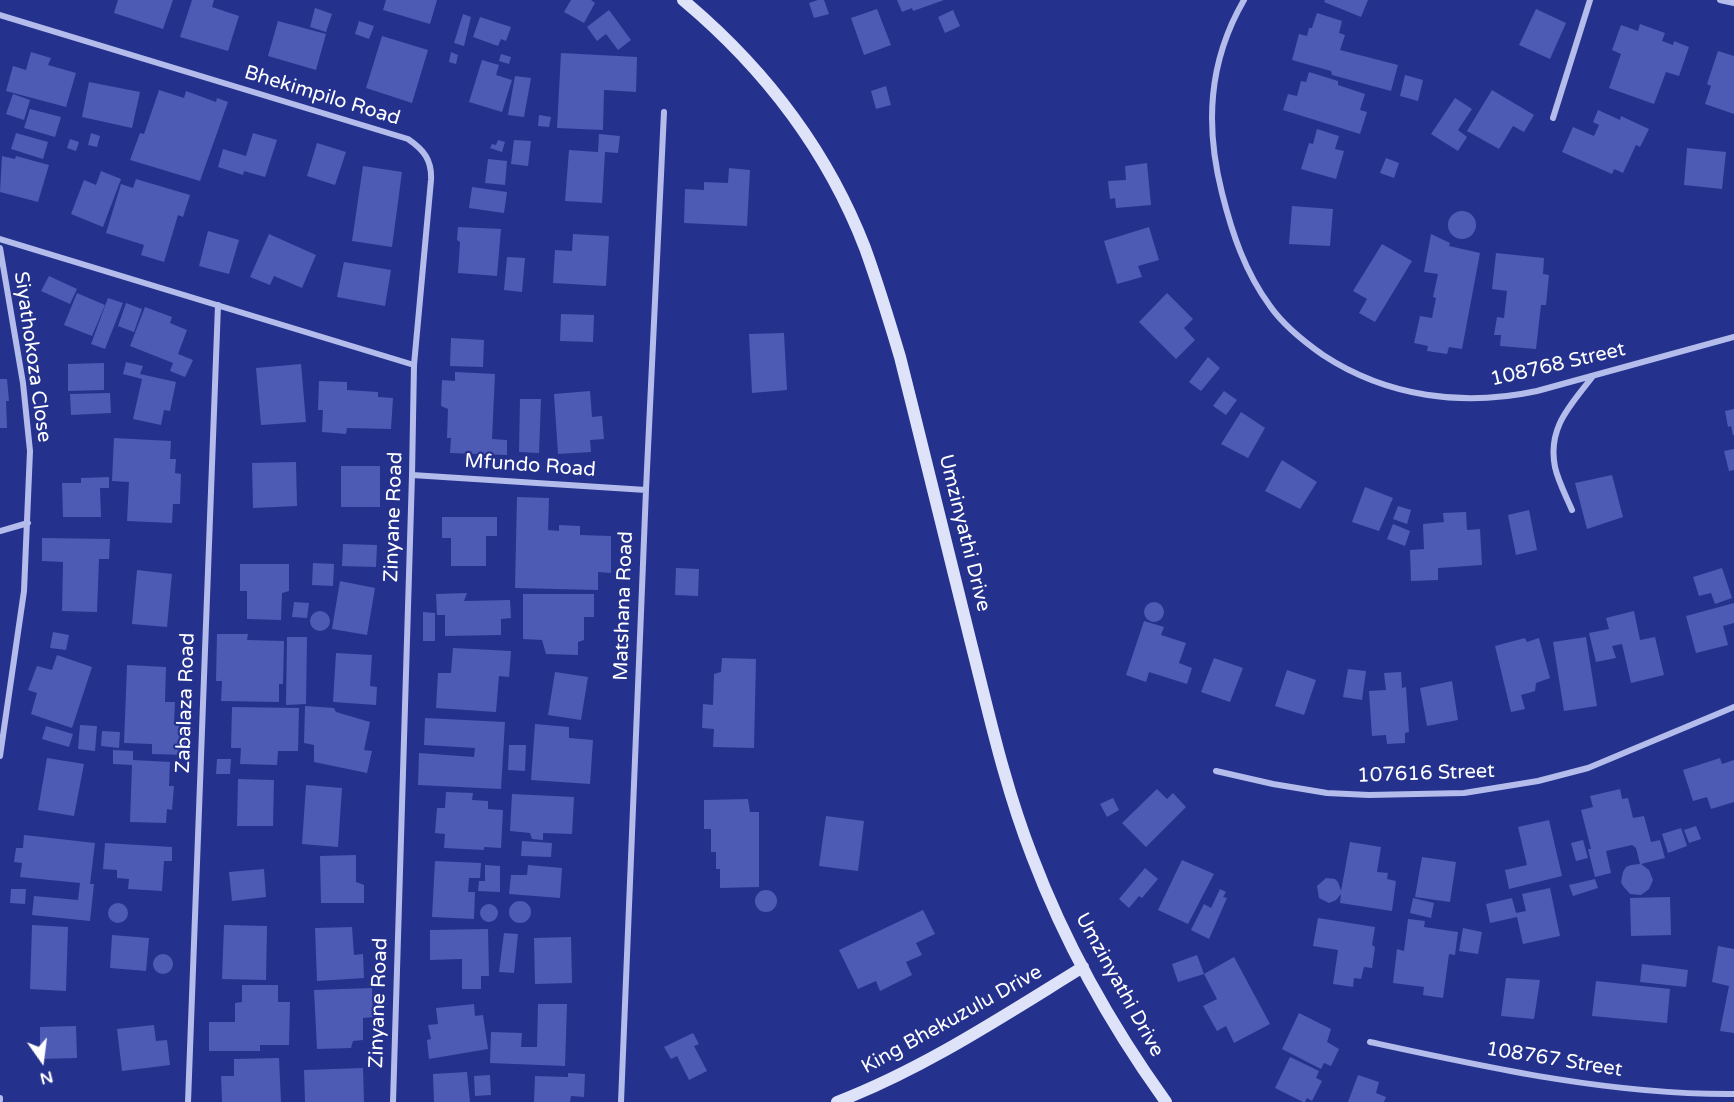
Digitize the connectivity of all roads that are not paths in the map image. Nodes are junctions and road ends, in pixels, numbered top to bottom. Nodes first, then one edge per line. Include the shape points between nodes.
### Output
1 (683, 0) edge
2 (1244, 0) edge
3 (1590, 0) edge
4 (1720, 0) edge
5 (1734, 3) edge
6 (0, 15) edge
7 (664, 112) dead end
8 (1552, 118) dead end
9 (0, 239) edge
10 (0, 248) edge
11 (218, 305) junction
12 (1734, 337) edge
13 (414, 365) junction
14 (1594, 375) junction
15 (412, 475) junction
16 (646, 490) junction
17 (1572, 510) dead end
18 (28, 523) junction
19 (0, 531) edge
20 (1734, 707) edge
21 (0, 756) edge
22 (1216, 771) dead end
23 (1083, 967) junction
24 (1370, 1042) dead end
25 (1734, 1094) edge
26 (188, 1102) edge
27 (393, 1102) edge
28 (621, 1102) edge
29 (837, 1102) edge
30 (1167, 1102) edge

1 - 23 street, Umzinyathi Drive via 736,48 799,124 828,171 864,246 900,357 1012,798 1055,912
2 - 14 street, 108768 Street via 1216,74 1210,114 1212,141 1218,179 1236,241 1250,274 1283,321 1315,349 1357,374 1385,386 1431,396 1509,397
3 - 8 street
4 - 5 street
6 - 13 street, Bhekimpilo Road via 408,140 419,147 431,169
7 - 16 street, Matshana Road
9 - 11 street
10 - 18 street, Siyathokoza Close via 28,422
11 - 13 street
11 - 26 street, Zabalaza Road
12 - 14 street, 108768 Street
13 - 15 street, Zinyane Road
14 - 17 street via 1556,429 1555,468
15 - 16 street, Mfundo Road
15 - 27 street, Zinyane Road
16 - 28 street, Matshana Road
18 - 19 street
18 - 21 street, Siyathokoza Close via 24,591
20 - 22 street, 107616 Street via 1588,768 1474,792 1327,793
23 - 29 street, King Bhekuzulu Drive via 920,1064
23 - 30 street, Umzinyathi Drive via 1144,1071
24 - 25 street, 108767 Street via 1505,1071 1608,1086

